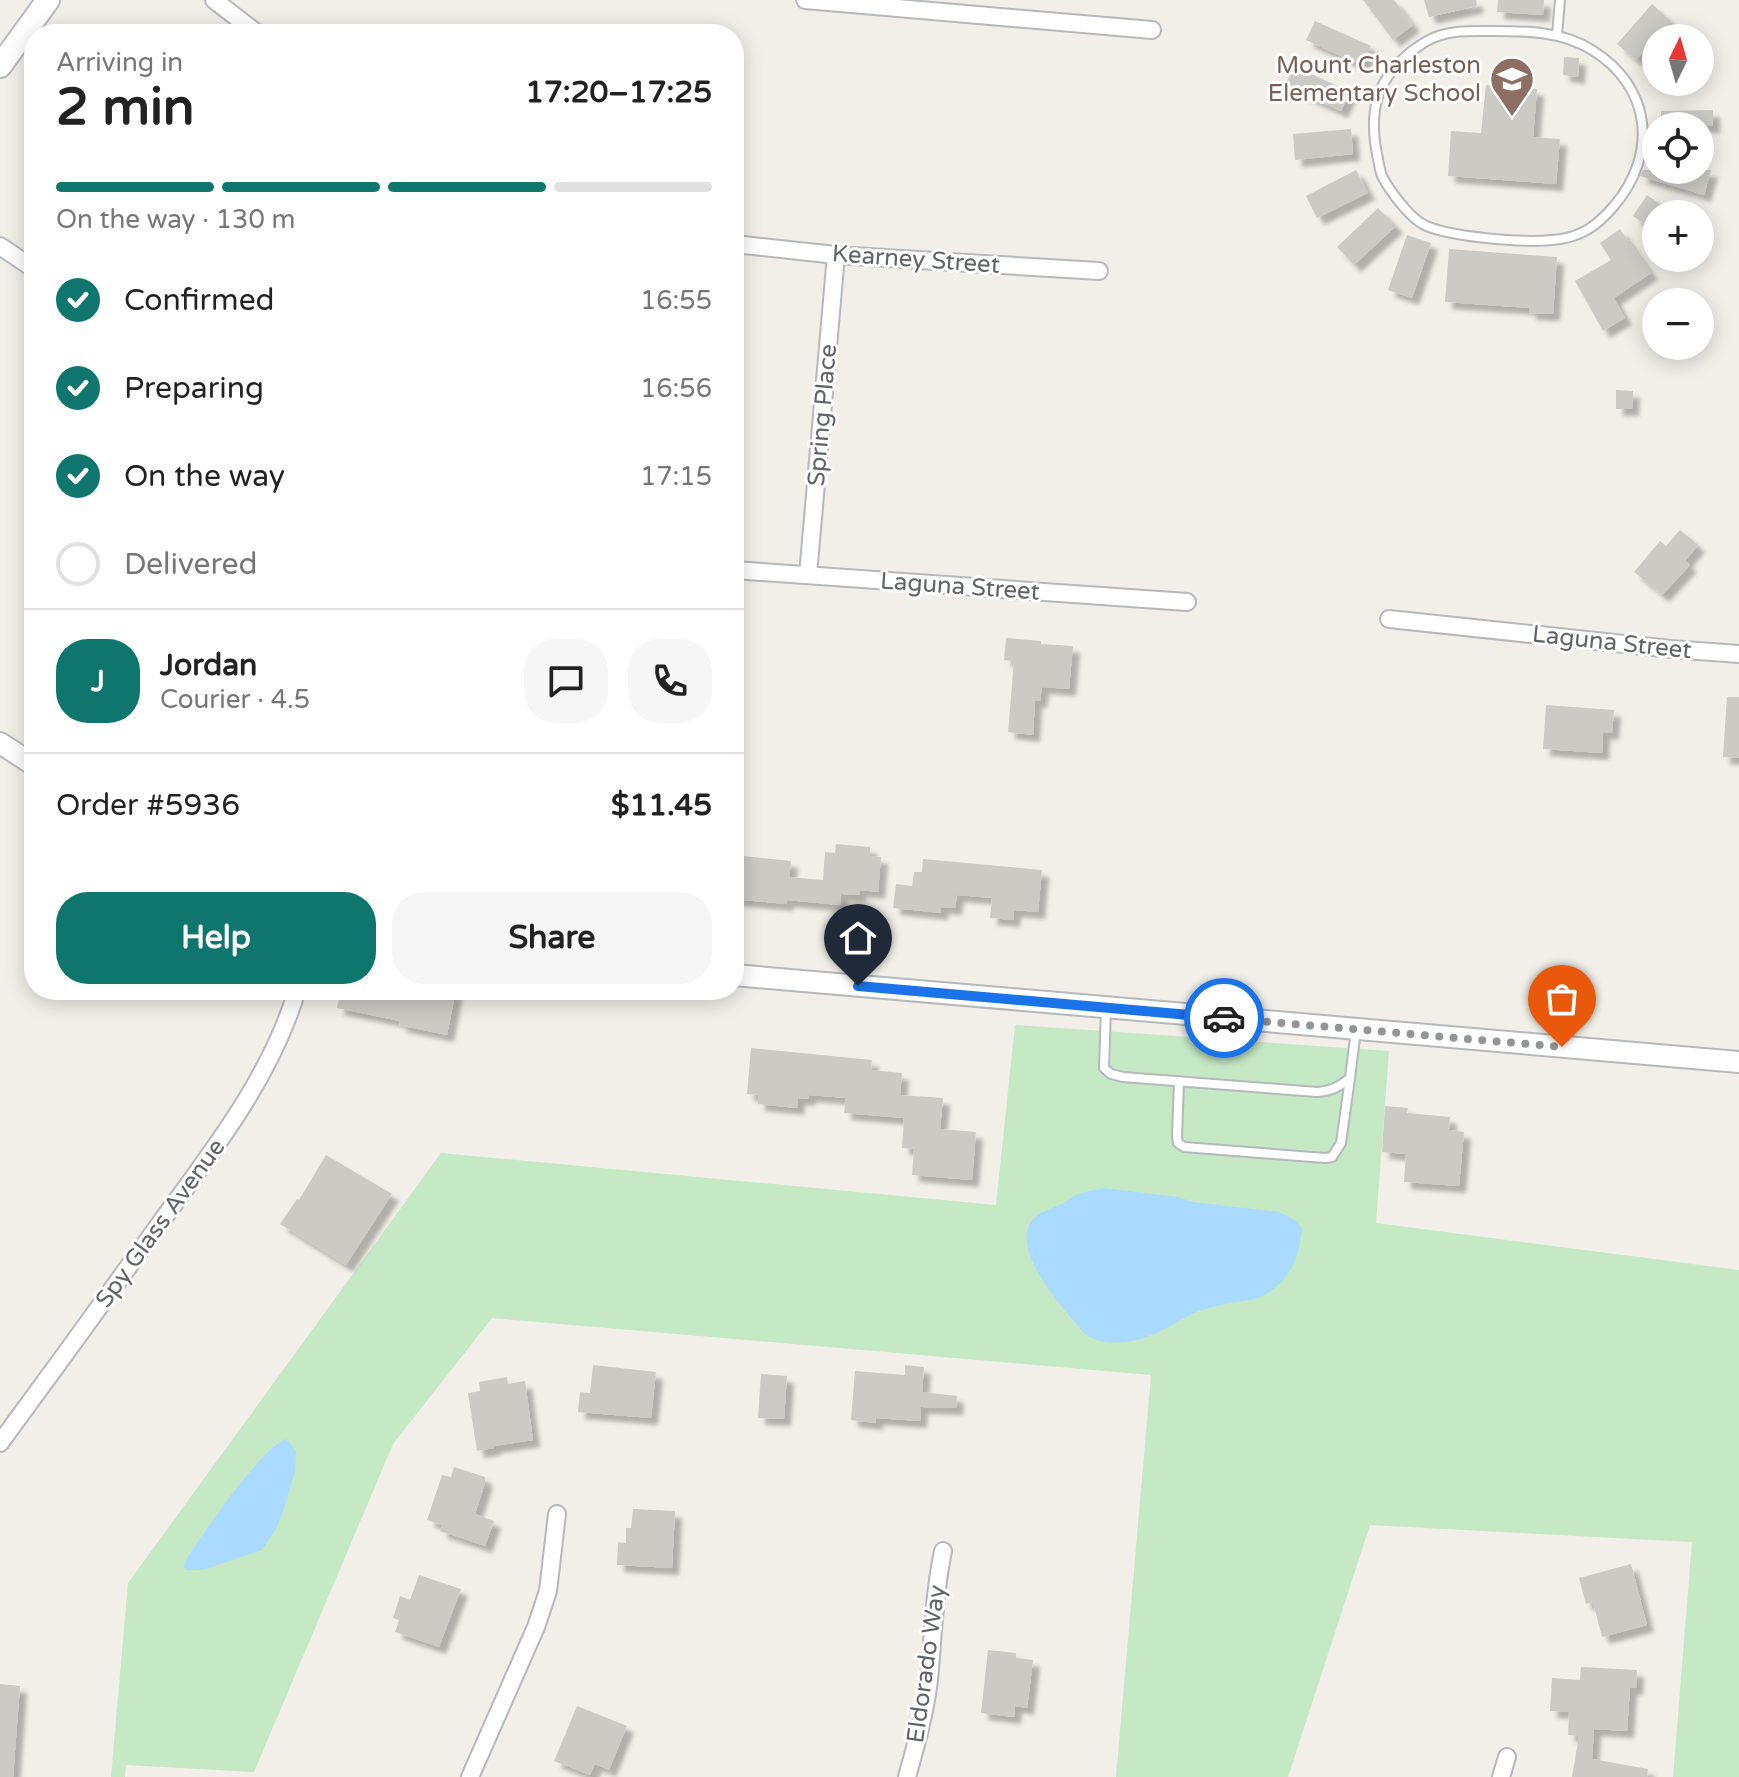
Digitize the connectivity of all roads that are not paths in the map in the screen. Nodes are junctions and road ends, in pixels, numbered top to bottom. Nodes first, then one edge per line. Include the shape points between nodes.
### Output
1 (48, 0) edge
2 (214, 0) edge
3 (805, 0) edge
4 (1560, 0) edge
5 (919, 5) edge
6 (31, 24) edge
7 (245, 24) edge
8 (1152, 30) dead end
9 (24, 33) edge
10 (1557, 35) junction
11 (0, 66) edge
12 (744, 245) edge
13 (0, 246) edge
14 (836, 255) junction
15 (24, 262) edge
16 (1099, 271) dead end
17 (744, 571) edge
18 (808, 575) junction
19 (1187, 602) dead end
20 (1389, 619) dead end
21 (1739, 654) edge
22 (1, 745) edge
23 (24, 759) edge
24 (744, 976) edge
25 (294, 1000) edge
26 (1106, 1007) junction
27 (1356, 1029) junction
28 (1739, 1062) edge
29 (1350, 1078) junction
30 (1179, 1081) junction
31 (0, 1443) edge
32 (557, 1514) dead end
33 (943, 1551) dead end
34 (1507, 1757) dead end
35 (470, 1777) edge
36 (907, 1777) edge
37 (1501, 1777) edge

1 - 6 main road
2 - 7 street
3 - 5 street
4 - 10 lane
5 - 8 street
9 - 11 main road
10 - 10 lane via 1607,61 1636,96 1642,144 1623,195 1593,228 1553,240 1442,232 1420,222 1381,175 1374,144 1374,109 1396,64 1423,42 1456,32
12 - 14 street, Kearney Street
13 - 15 street
14 - 16 street, Kearney Street
14 - 18 street, Spring Place
17 - 18 street, Laguna Street
18 - 19 street, Laguna Street
20 - 21 street, Laguna Street
22 - 23 street
24 - 26 street
25 - 31 street, Spy Glass Avenue via 261,1075 220,1140
26 - 27 street
26 - 30 lane via 1104,1068 1123,1077
27 - 28 street
27 - 29 lane
29 - 30 lane via 1330,1091 1317,1092
29 - 30 lane via 1341,1143 1332,1157 1325,1158 1184,1147 1177,1137
32 - 35 street via 548,1591
33 - 36 street, Eldorado Way via 929,1684
34 - 37 street

